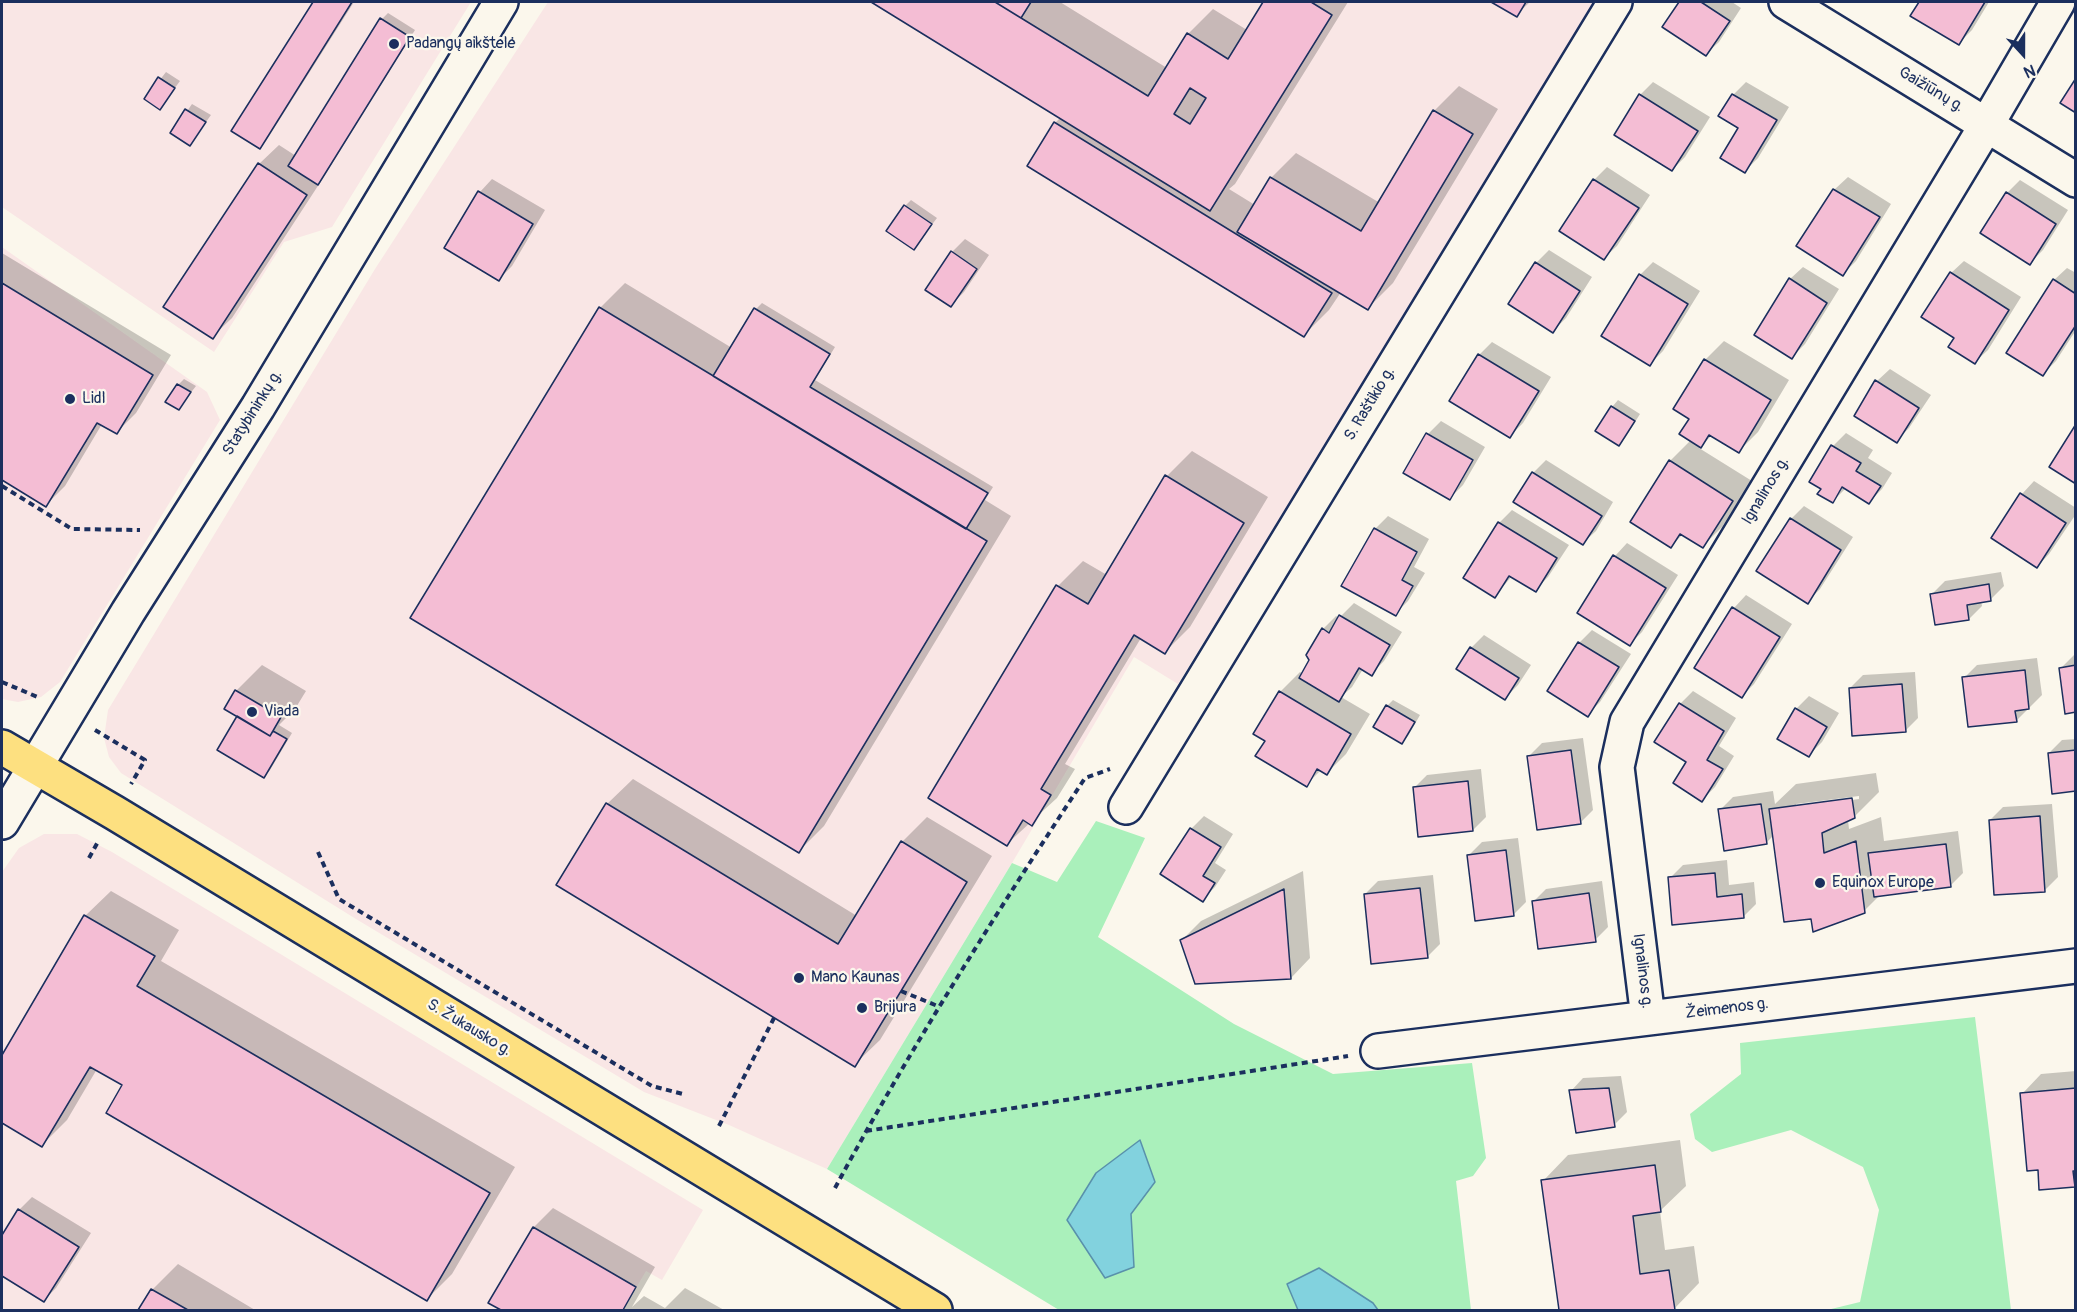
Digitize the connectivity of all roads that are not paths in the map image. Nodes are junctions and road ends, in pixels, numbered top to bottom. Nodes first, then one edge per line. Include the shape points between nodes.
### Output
1 (501, 2) edge
2 (1615, 2) edge
3 (1786, 2) edge
4 (2058, 2) edge
5 (1987, 124) junction
6 (2076, 180) edge
7 (2, 747) edge
8 (35, 767) junction
9 (1126, 807) dead end
10 (2, 822) edge
11 (2076, 966) edge
12 (1648, 1018) junction
13 (1378, 1051) road end
14 (935, 1311) edge

1 - 8 street, Statybininkų g. via 258,407
2 - 9 street, S. Raštikio g.
3 - 5 street, Gaižiūnų g.
4 - 5 street, Ignalinos g.
5 - 6 street, Gaižiūnų g.
5 - 12 street, Ignalinos g. via 1627,722 1617,767
7 - 8 main road, S. Žukausko g.
8 - 10 street, Statybininkų g.
8 - 14 main road, S. Žukausko g.
11 - 12 street, Žeimenos g.
12 - 13 street, Žeimenos g.

